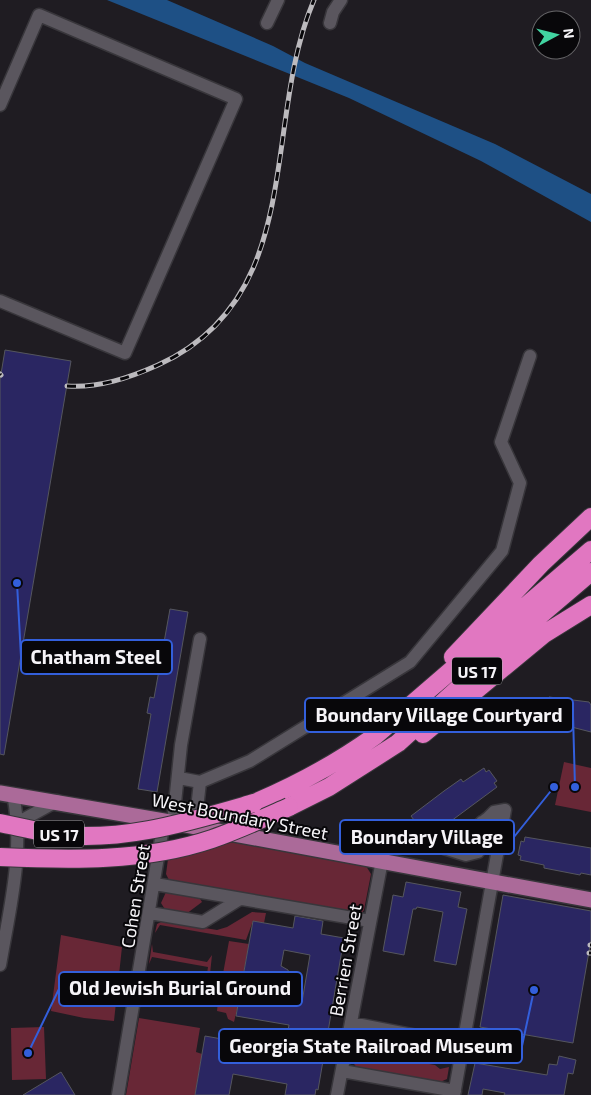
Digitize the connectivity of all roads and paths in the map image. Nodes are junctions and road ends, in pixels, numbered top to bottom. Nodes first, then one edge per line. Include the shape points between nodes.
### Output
1 (278, 0) edge
2 (342, 0) edge
3 (267, 23) dead end
4 (330, 23) dead end
5 (0, 105) edge
6 (0, 301) edge
7 (530, 356) dead end
8 (591, 517) edge
9 (591, 550) edge
10 (591, 572) edge
11 (591, 605) edge
12 (200, 639) dead end
13 (405, 711) junction
14 (361, 766) junction
15 (179, 778) junction
16 (200, 782) junction
17 (7, 794) edge
18 (57, 801) junction
19 (485, 820) junction
20 (169, 821) junction
21 (8, 823) edge
22 (195, 826) junction
23 (444, 848) junction
24 (0, 857) edge
25 (381, 861) junction
26 (492, 882) junction
27 (155, 884) junction
28 (591, 900) edge
29 (236, 902) junction
30 (150, 913) junction
31 (369, 925) junction
32 (0, 965) edge
33 (351, 1023) junction
34 (463, 1045) junction
35 (342, 1071) junction
36 (454, 1093) edge
37 (118, 1095) edge
38 (337, 1095) edge

1 - 3 street
2 - 4 street
5 - 6 street via 40,15 236,99 125,353
7 - 16 street via 501,442 520,483 502,551 410,662 250,761
8 - 13 highway via 489,617
9 - 13 highway, US 17
10 - 14 highway, US 17 via 398,743
11 - 14 highway via 544,634 415,741
12 - 15 street, Cohen Street via 181,745
13 - 21 highway, US 17, bridge via 345,757 254,803 176,825 120,834 52,834
14 - 24 highway, US 17, bridge via 290,807 211,839 143,855 65,860
15 - 16 street
15 - 20 street, Cohen Street
16 - 22 street
17 - 18 main road, West Boundary Street
17 - 21 street
18 - 20 main road, West Boundary Street
18 - 21 street
19 - 23 street
19 - 23 street via 483,842 478,852 466,854
19 - 26 street via 504,816
20 - 22 main road, West Boundary Street
20 - 27 street, Cohen Street
21 - 32 street via 14,884
22 - 25 main road, West Boundary Street
23 - 25 street, Berrien Street via 390,840 385,845
25 - 26 main road, West Boundary Street
25 - 31 street, Berrien Street
26 - 28 main road, West Boundary Street
26 - 34 street
27 - 29 street
27 - 30 street, Cohen Street
29 - 30 street via 203,922
29 - 31 street
30 - 37 street, Cohen Street
31 - 33 street, Berrien Street
33 - 34 street
33 - 35 street, Berrien Street
34 - 36 street
35 - 36 street
35 - 38 street, Berrien Street

